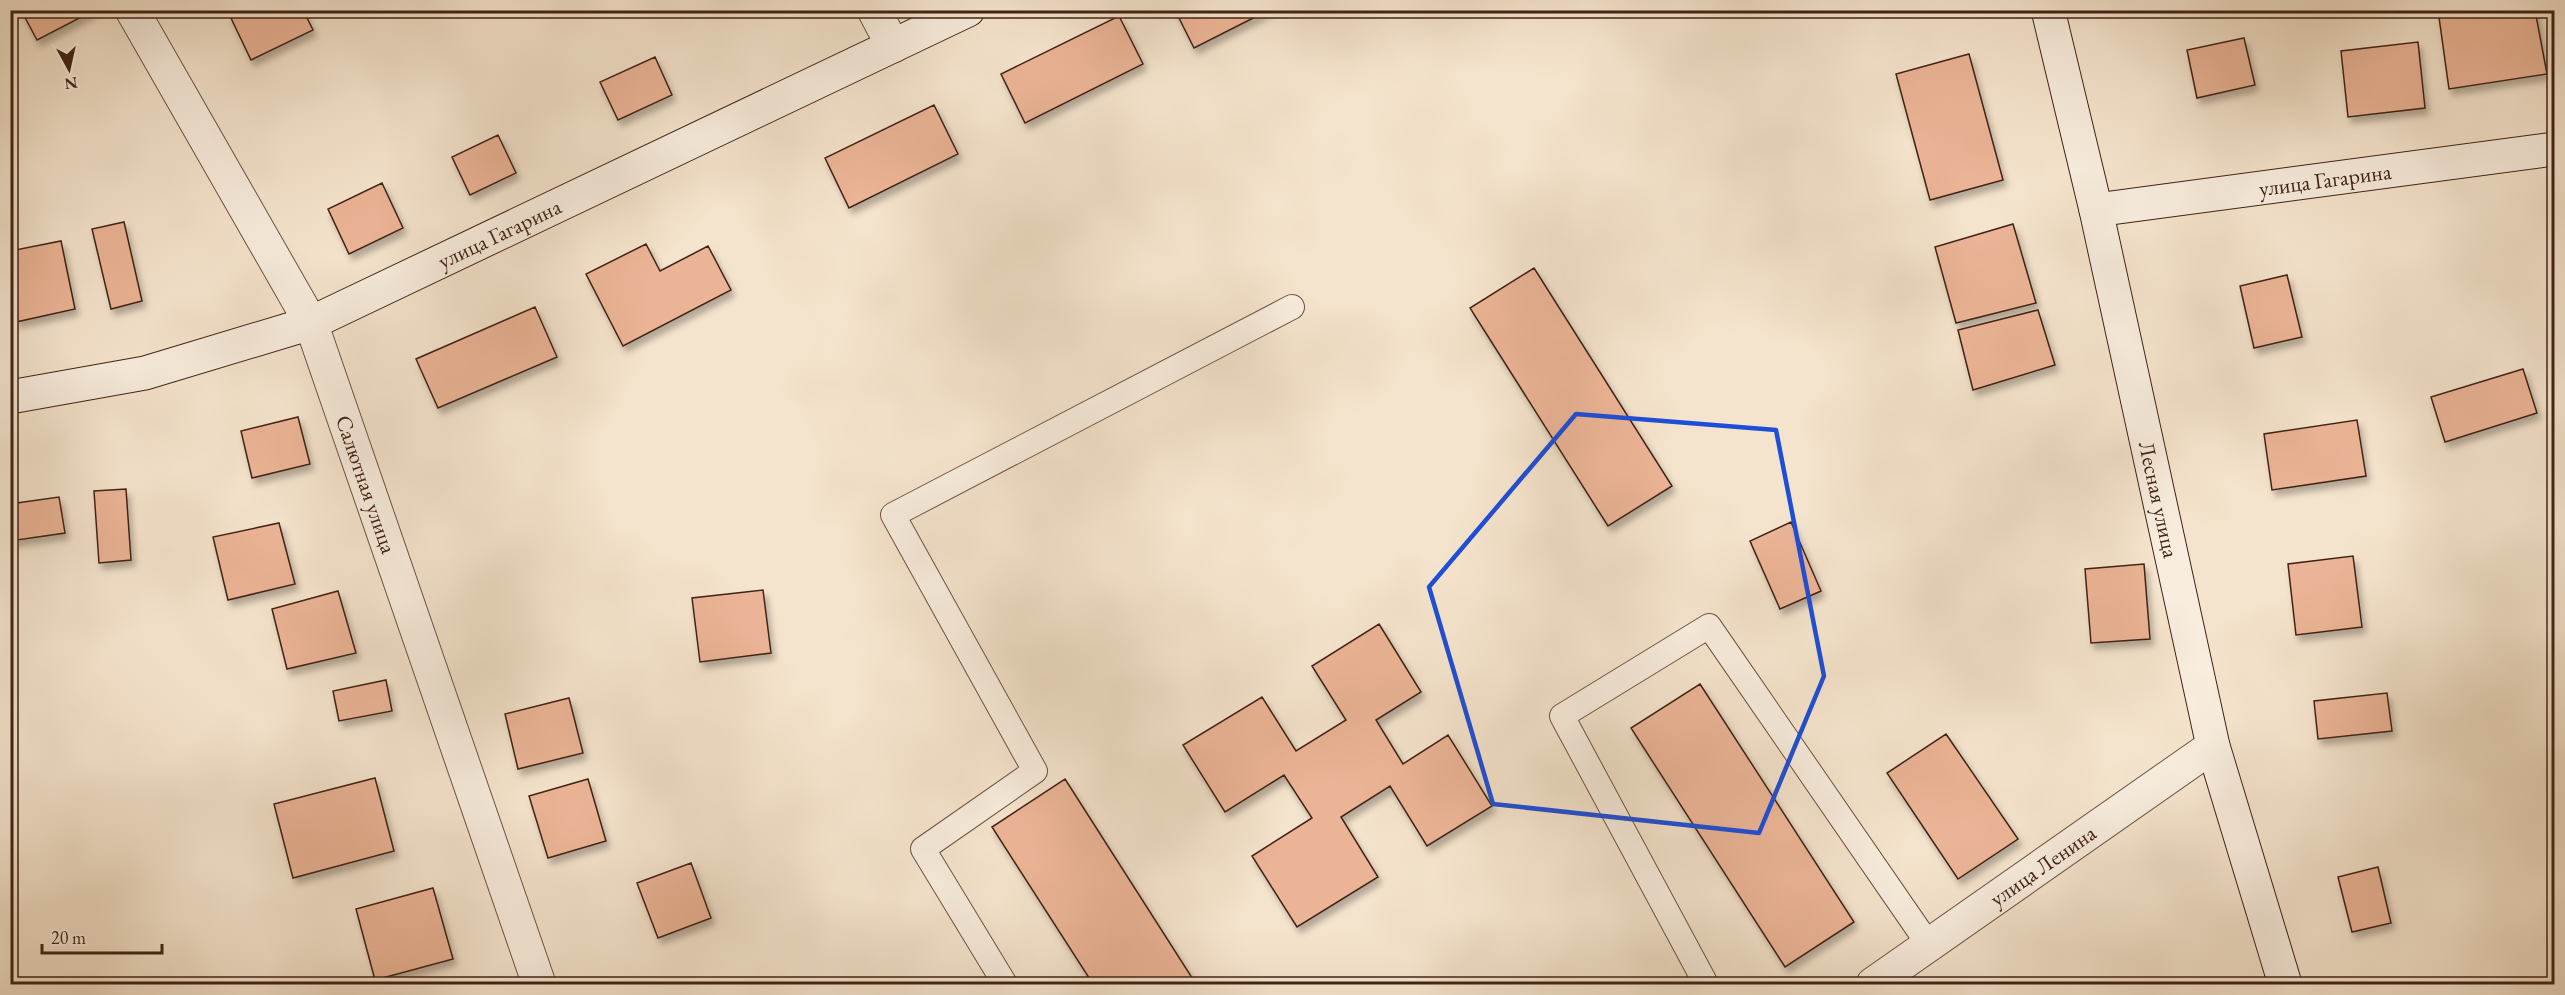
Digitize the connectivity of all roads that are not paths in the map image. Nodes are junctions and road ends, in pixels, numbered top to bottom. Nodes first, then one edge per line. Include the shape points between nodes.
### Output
1 (132, 10) edge
2 (874, 10) edge
3 (968, 10) edge
4 (2048, 10) edge
5 (893, 46) junction
6 (2554, 149) edge
7 (2096, 210) junction
8 (1292, 307) dead end
9 (311, 323) junction
10 (10, 397) edge
11 (2213, 746) junction
12 (1929, 945) junction
13 (539, 984) edge
14 (1005, 984) edge
15 (1707, 984) edge
16 (1873, 984) edge
17 (2285, 984) edge

1 - 9 street, Салютная улица
2 - 5 street
3 - 5 street, улица Гагарина
4 - 7 street, Лесная улица
5 - 9 street, улица Гагарина
6 - 7 street, улица Гагарина
7 - 11 street, Лесная улица
8 - 14 lane via 893,515 1035,771 923,849
9 - 10 street, улица Гагарина via 145,373
9 - 13 street, Салютная улица
11 - 12 street, улица Ленина
11 - 17 street, Лесная улица
12 - 15 lane via 1708,626 1562,716
12 - 16 street, улица Ленина

